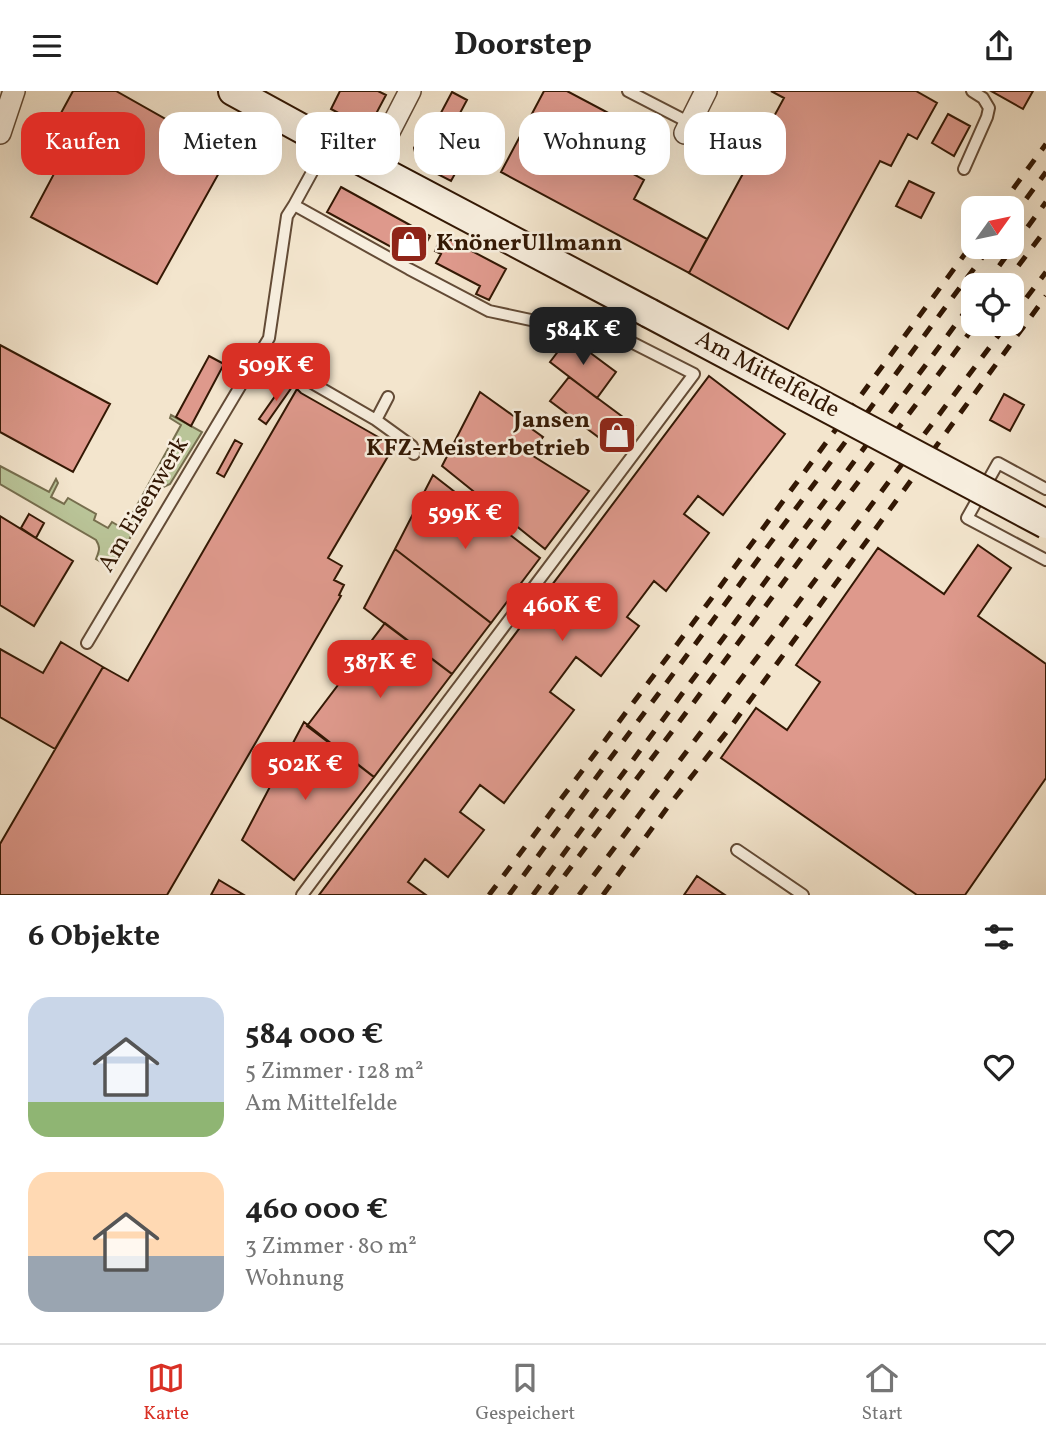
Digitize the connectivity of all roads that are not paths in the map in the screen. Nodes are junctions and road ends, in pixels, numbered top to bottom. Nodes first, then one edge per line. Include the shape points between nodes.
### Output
1 (15, 91) edge
2 (233, 91) edge
3 (410, 91) edge
4 (628, 91) edge
5 (706, 91) edge
6 (972, 91) edge
7 (399, 112) edge
8 (695, 112) edge
9 (296, 125) edge
10 (684, 126) edge
11 (0, 133) edge
12 (964, 169) dead end
13 (311, 175) edge
14 (391, 175) edge
15 (295, 205) junction
16 (260, 353) junction
17 (388, 397) dead end
18 (376, 420) junction
19 (414, 454) dead end
20 (1046, 489) edge
21 (1046, 524) edge
22 (1046, 560) edge
23 (87, 643) dead end
24 (737, 850) dead end
25 (302, 895) edge
26 (803, 895) edge

1 - 11 street
2 - 9 street, Am Mittelfelde
3 - 7 street
4 - 10 lane
5 - 8 street
6 - 12 lane via 989,108
13 - 15 lane
14 - 21 street, Am Mittelfelde, bridge
15 - 16 lane, Am Eisenwerk via 287,216 269,338
15 - 25 lane, Am Mittelfelde via 487,313 629,341 694,374
16 - 18 lane
16 - 23 lane, Am Eisenwerk
17 - 18 lane
18 - 19 lane via 412,446
20 - 22 lane via 998,463 967,518
24 - 26 lane

